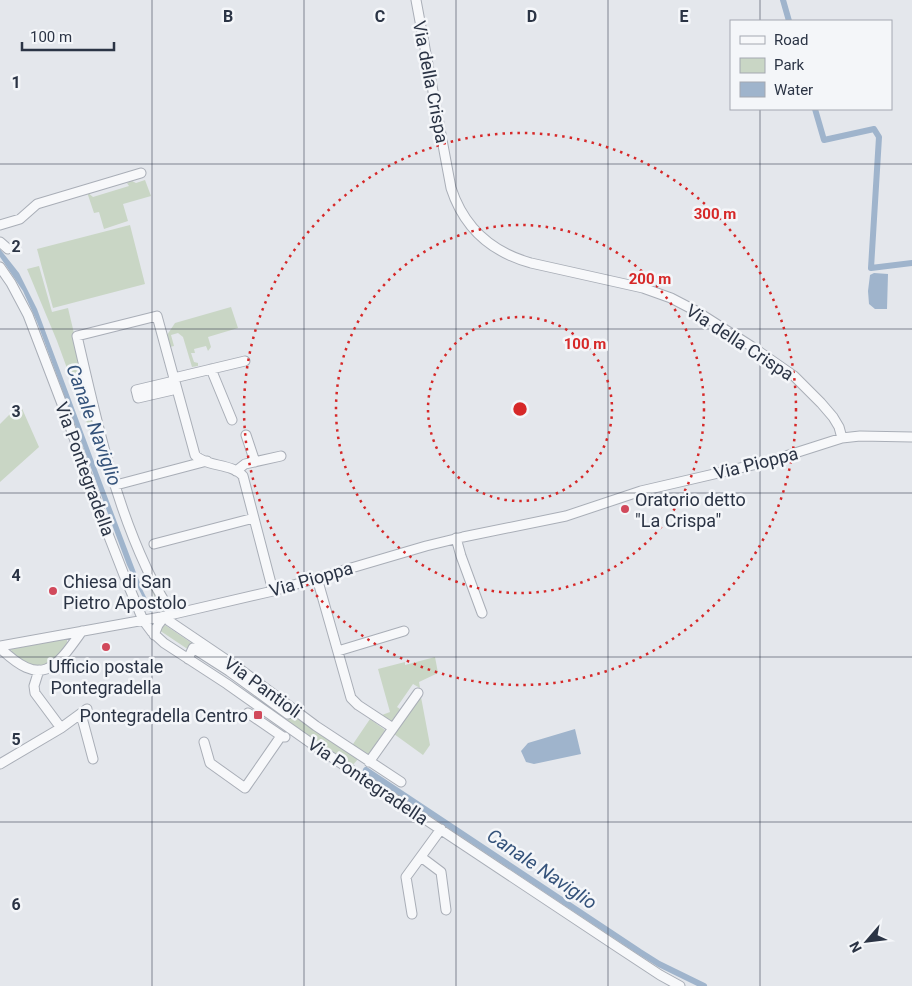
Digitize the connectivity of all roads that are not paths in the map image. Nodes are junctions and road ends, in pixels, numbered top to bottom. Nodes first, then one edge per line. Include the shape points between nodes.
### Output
1 (416, 0) edge
2 (141, 173) dead end
3 (0, 225) edge
4 (0, 242) edge
5 (8, 249) dead end
6 (0, 266) edge
7 (245, 362) dead end
8 (211, 369) junction
9 (175, 382) junction
10 (232, 420) dead end
11 (246, 435) dead end
12 (912, 437) edge
13 (842, 438) junction
14 (281, 456) dead end
15 (207, 461) junction
16 (255, 462) junction
17 (236, 471) junction
18 (116, 485) junction
19 (254, 518) junction
20 (456, 538) junction
21 (154, 544) dead end
22 (317, 578) junction
23 (273, 591) junction
24 (482, 613) dead end
25 (168, 615) junction
26 (145, 623) junction
27 (82, 631) junction
28 (404, 631) dead end
29 (154, 635) junction
30 (0, 647) edge
31 (338, 651) junction
32 (188, 658) junction
33 (39, 670) junction
34 (418, 694) dead end
35 (290, 711) junction
36 (248, 713) dead end
37 (282, 722) junction
38 (61, 728) junction
39 (393, 728) junction
40 (295, 732) junction
41 (281, 736) junction
42 (204, 742) dead end
43 (94, 759) dead end
44 (365, 760) junction
45 (0, 764) edge
46 (354, 771) junction
47 (401, 782) dead end
48 (441, 829) junction
49 (421, 857) junction
50 (446, 910) dead end
51 (412, 914) dead end
52 (680, 986) edge

1 - 13 street, Via della Crispa via 451,188 462,214 472,227 490,244 514,258 643,288 696,311 794,376 833,417
2 - 3 street via 37,204 20,219
4 - 5 street
6 - 26 street, Via Pontegradella via 28,316 111,542
7 - 8 street
8 - 9 street
8 - 10 street
9 - 15 street via 195,455
9 - 18 street via 157,316 77,336
11 - 16 street
12 - 13 street, Via Pioppa
13 - 20 street, Via Pioppa via 770,461 641,491 566,516
14 - 16 street
15 - 17 street
15 - 18 street
16 - 17 street
17 - 19 street via 244,479
18 - 25 street via 146,568
19 - 21 street
19 - 23 street
20 - 22 street, Via Pioppa
20 - 24 street
22 - 23 street, Via Pioppa
22 - 31 street
23 - 25 street, Via Pioppa
25 - 26 street, Via Pioppa
25 - 29 street
25 - 35 street, Via Pantioli via 170,621 236,667
26 - 27 street, Via Pioppa
26 - 29 street, Via Pontegradella
27 - 30 street, Via Pioppa
27 - 33 street via 57,663
28 - 31 street
29 - 32 street, Via Pontegradella
30 - 33 street, Via Pioppa via 19,665
31 - 39 street via 351,698
32 - 35 street via 193,648
32 - 37 street, Via Pontegradella
33 - 38 street via 35,693
34 - 39 street
35 - 37 street
35 - 44 street, Via Pantioli
36 - 41 street
37 - 40 street, Via Pontegradella
38 - 43 street via 84,711
38 - 45 street
39 - 44 street
40 - 41 street, Via Pontegradella
40 - 46 street, Via Pontegradella
41 - 42 street via 245,788 210,763
44 - 46 street
44 - 47 street, Via Pantioli
46 - 48 street, Via Pontegradella
48 - 49 street, Via Pontegradella
48 - 52 street, Via Pontegradella
49 - 50 street via 441,872
49 - 51 street, Via Pontegradella via 406,877

